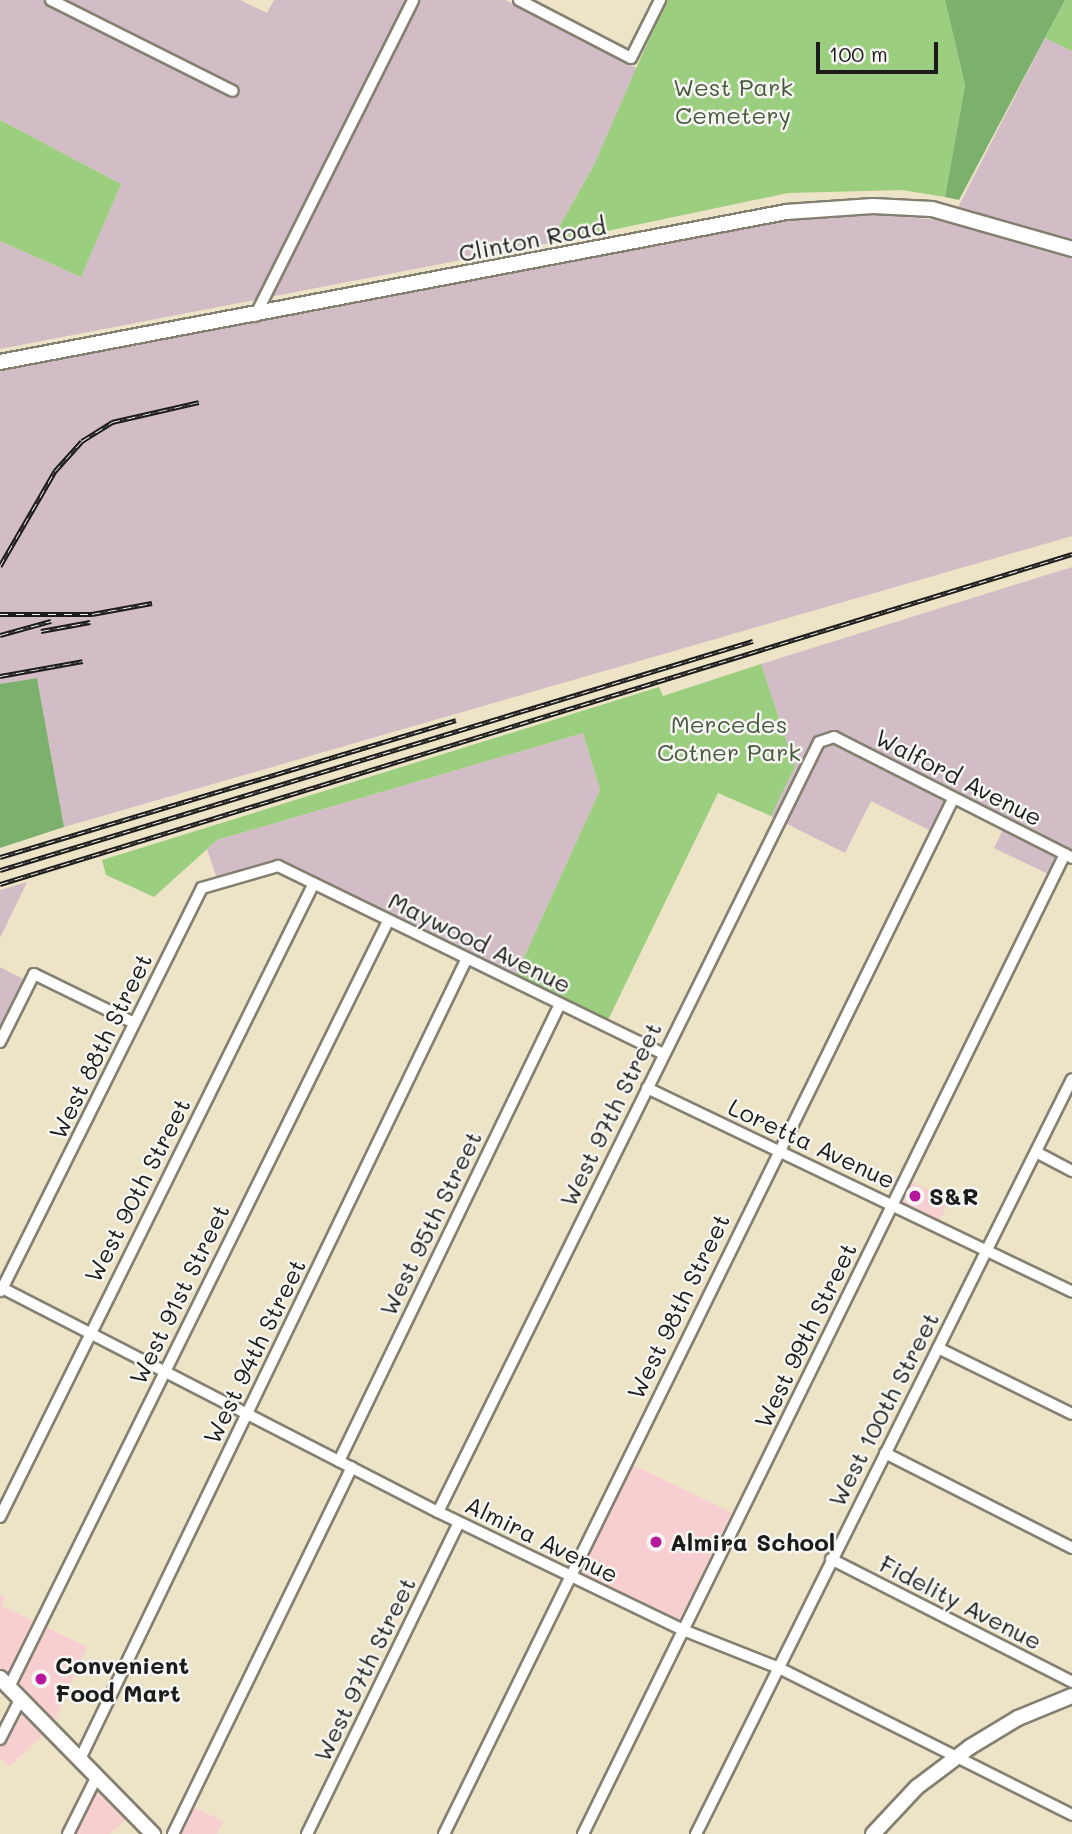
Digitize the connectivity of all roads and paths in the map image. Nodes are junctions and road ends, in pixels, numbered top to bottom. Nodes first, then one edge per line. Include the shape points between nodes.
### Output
1 (51, 0) edge
2 (412, 0) edge
3 (519, 0) edge
4 (656, 2) edge
5 (233, 90) dead end
6 (1072, 249) edge
7 (254, 317) junction
8 (0, 362) edge
9 (825, 737) joint
10 (953, 799) junction
11 (1069, 856) edge
12 (278, 866) joint
13 (314, 883) junction
14 (388, 921) junction
15 (466, 960) junction
16 (560, 1004) junction
17 (134, 1023) junction
18 (0, 1042) edge
19 (663, 1055) junction
20 (1072, 1079) edge
21 (647, 1088) junction
22 (778, 1148) junction
23 (1036, 1152) junction
24 (1072, 1171) edge
25 (892, 1204) junction
26 (987, 1249) junction
27 (1, 1289) edge
28 (1072, 1292) edge
29 (90, 1332) junction
30 (938, 1348) junction
31 (164, 1371) junction
32 (248, 1413) junction
33 (1072, 1415) edge
34 (885, 1453) junction
35 (339, 1461) junction
36 (352, 1467) junction
37 (438, 1512) junction
38 (0, 1517) edge
39 (459, 1523) junction
40 (1072, 1548) edge
41 (831, 1559) junction
42 (570, 1577) junction
43 (683, 1630) junction
44 (779, 1668) junction
45 (4, 1682) edge
46 (1072, 1682) edge
47 (1072, 1696) edge
48 (20, 1699) junction
49 (0, 1739) edge
50 (956, 1757) junction
51 (80, 1759) junction
52 (97, 1776) junction
53 (1072, 1815) edge
54 (68, 1834) edge
55 (153, 1834) edge
56 (173, 1834) edge
57 (307, 1834) edge
58 (444, 1834) edge
59 (583, 1834) edge
60 (696, 1834) edge
61 (873, 1834) edge

1 - 5 street
2 - 7 street
3 - 4 street via 631,58
6 - 7 street, Clinton Road via 932,209 873,206 786,212
7 - 8 street, Clinton Road
9 - 10 street, Walford Avenue via 834,737
9 - 19 street, West 97th Street via 819,741
10 - 11 street, Walford Avenue
10 - 22 street, West 98th Street
11 - 25 street, West 99th Street
12 - 13 street, Maywood Avenue
12 - 17 street, West 88th Street via 202,888
13 - 14 street, Maywood Avenue
13 - 29 street, West 90th Street
14 - 15 street, Maywood Avenue
14 - 31 street, West 91st Street
15 - 16 street, Maywood Avenue
15 - 32 street, West 94th Street
16 - 19 street, Maywood Avenue
16 - 35 street, West 95th Street
17 - 18 street via 34,974
17 - 27 street, West 88th Street
19 - 21 street, West 97th Street
20 - 23 street, West 100th Street
21 - 22 street, Loretta Avenue
21 - 37 street, West 97th Street
22 - 25 street, Loretta Avenue
22 - 42 street, West 98th Street
23 - 24 street
23 - 26 street, West 100th Street
25 - 26 street, Loretta Avenue
25 - 43 street, West 99th Street
26 - 28 street, Loretta Avenue
26 - 30 street, West 100th Street
27 - 29 street, Almira Avenue
29 - 31 street, Almira Avenue
29 - 38 street, West 90th Street
30 - 33 street
30 - 34 street, West 100th Street
31 - 32 street, Almira Avenue
31 - 45 street, West 91st Street
32 - 35 street, Almira Avenue
32 - 51 street, West 94th Street
34 - 40 street
34 - 41 street, West 100th Street
35 - 36 street, Almira Avenue
36 - 37 street, Almira Avenue
36 - 56 street
37 - 39 street, Almira Avenue
39 - 42 street, Almira Avenue
39 - 57 street, West 97th Street
41 - 44 street, West 100th Street
41 - 46 street, Fidelity Avenue
42 - 43 street, Almira Avenue
42 - 58 street, West 98th Street
43 - 44 street, Almira Avenue
43 - 59 street, West 99th Street
44 - 50 street, Almira Avenue
44 - 60 street, West 100th Street
45 - 48 street
47 - 50 street via 1018,1718
48 - 49 street
48 - 51 street
50 - 53 street, Almira Avenue
50 - 61 street via 916,1787
51 - 52 street
52 - 54 street
52 - 55 street

